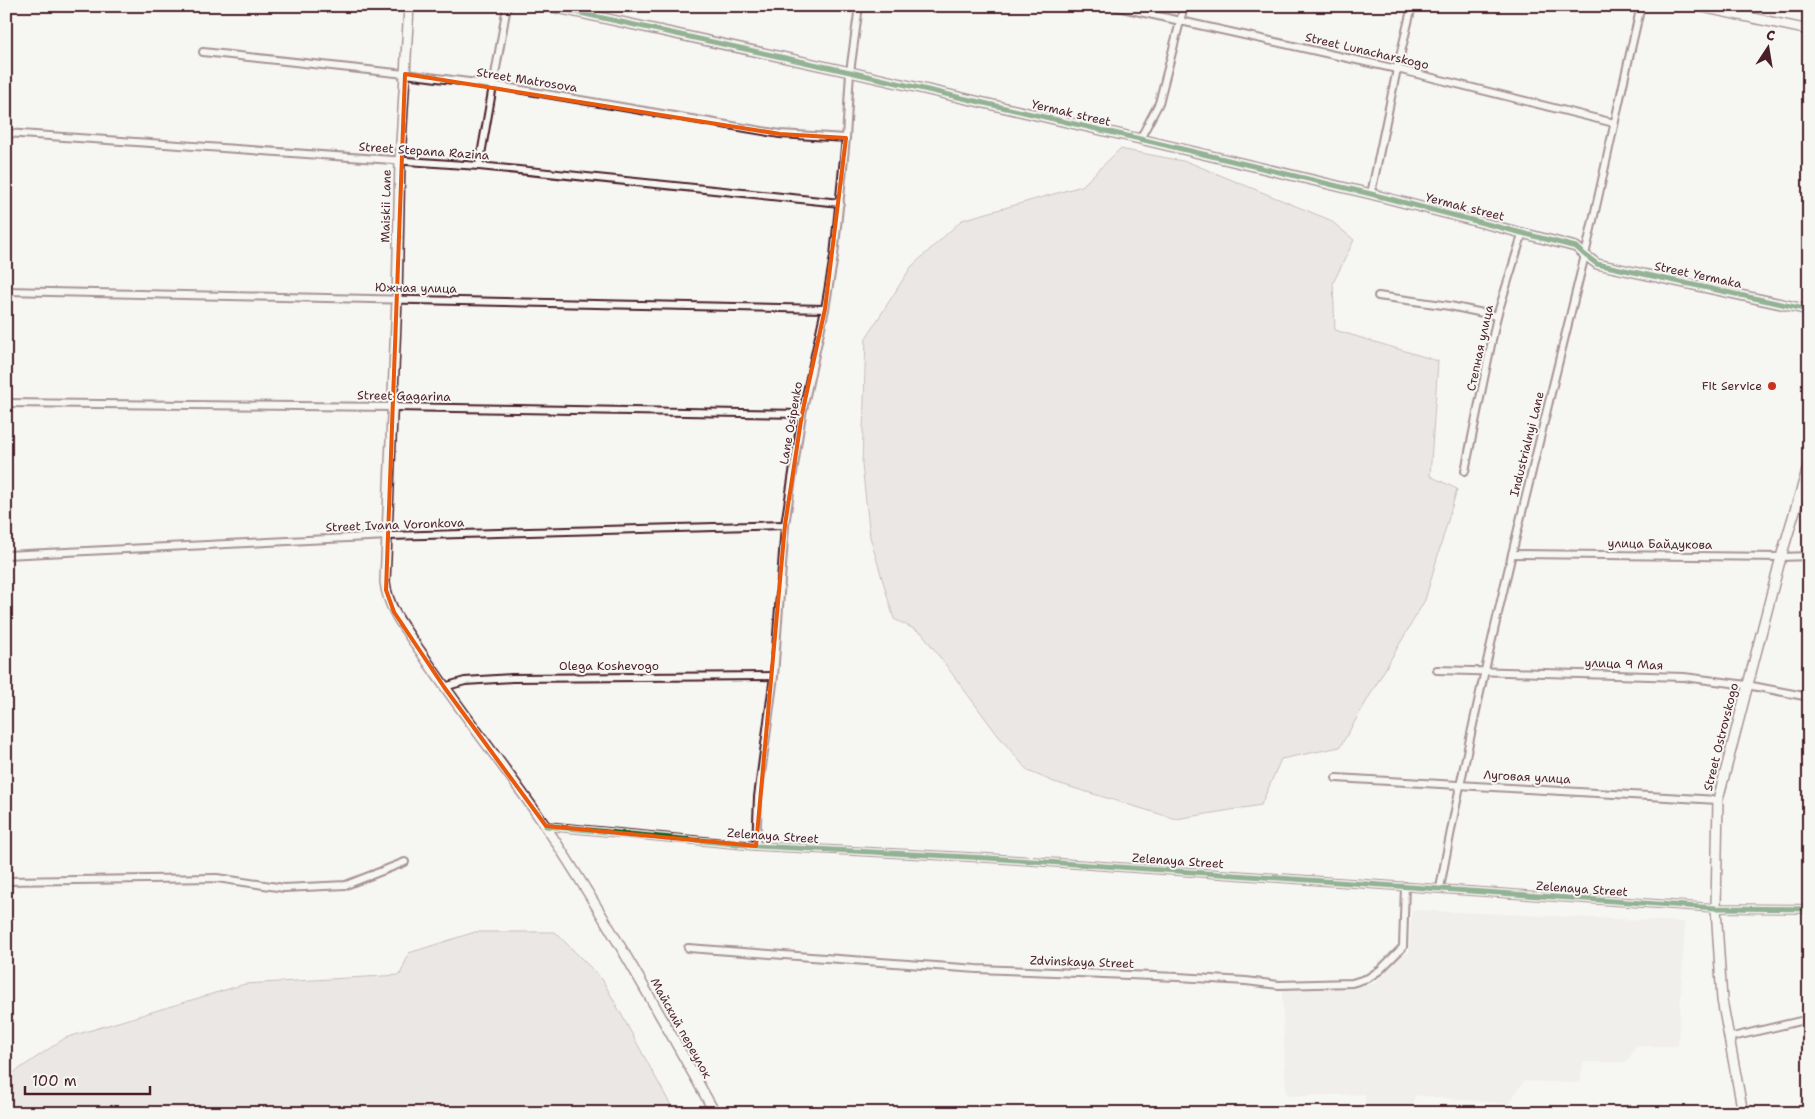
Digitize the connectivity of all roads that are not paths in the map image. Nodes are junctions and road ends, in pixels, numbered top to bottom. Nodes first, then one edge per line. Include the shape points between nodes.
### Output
1 (409, 6) edge
2 (507, 6) edge
3 (548, 6) edge
4 (859, 6) edge
5 (1113, 6) edge
6 (1184, 6) edge
7 (1412, 6) edge
8 (1641, 6) edge
9 (1697, 6) edge
10 (1180, 22) junction
11 (1809, 30) edge
12 (203, 52) dead end
13 (1397, 69) junction
14 (850, 72) junction
15 (405, 74) junction
16 (493, 85) junction
17 (1614, 123) junction
18 (6, 133) edge
19 (846, 138) junction
20 (1140, 139) junction
21 (400, 160) junction
22 (479, 166) junction
23 (1371, 194) junction
24 (840, 203) junction
25 (1523, 232) junction
26 (1584, 255) junction
27 (6, 291) edge
28 (1378, 296) dead end
29 (397, 299) junction
30 (825, 309) junction
31 (1809, 310) edge
32 (1497, 316) junction
33 (6, 404) edge
34 (393, 407) junction
35 (802, 414) junction
36 (1809, 464) edge
37 (1465, 471) dead end
38 (785, 525) junction
39 (388, 536) junction
40 (1512, 554) junction
41 (6, 555) edge
42 (1809, 556) edge
43 (1781, 557) junction
44 (1437, 670) dead end
45 (1484, 671) junction
46 (774, 676) junction
47 (1747, 685) junction
48 (444, 687) junction
49 (1809, 697) edge
50 (1336, 778) dead end
51 (1460, 784) junction
52 (1718, 800) junction
53 (546, 826) junction
54 (756, 846) junction
55 (405, 862) dead end
56 (6, 882) edge
57 (1405, 886) junction
58 (1440, 888) junction
59 (1716, 908) junction
60 (1809, 909) edge
61 (688, 948) dead end
62 (1809, 1019) edge
63 (1728, 1038) junction
64 (715, 1113) edge
65 (1743, 1113) edge

1 - 15 street, Maiskii Lane
2 - 16 street
3 - 14 street, Yermak street
4 - 14 street, Lane Osipenko
5 - 10 street, Street Lunacharskogo
6 - 10 street
7 - 13 street
8 - 17 street, Industrialnyi Lane
9 - 11 street
10 - 13 street, Street Lunacharskogo
10 - 20 street via 1159,103
12 - 15 street, Street Matrosova
13 - 17 street, Street Lunacharskogo
13 - 23 street
14 - 19 street, Lane Osipenko
14 - 20 street, Yermak street
15 - 16 street, Street Matrosova
15 - 21 street, Maiskii Lane
16 - 19 street, Street Matrosova via 780,134
16 - 22 street
17 - 26 street, Industrialnyi Lane
18 - 21 street, Street Stepana Razina
19 - 24 street, Lane Osipenko
20 - 23 street, Yermak street
21 - 22 street, Street Stepana Razina
21 - 29 street, Maiskii Lane
22 - 24 street, Street Stepana Razina
23 - 25 street, Yermak street
24 - 30 street, Lane Osipenko
25 - 26 street, Yermak street via 1576,247
25 - 32 street, Степная улица
26 - 31 street, Street Yermaka via 1597,264
26 - 40 street, Industrialnyi Lane
27 - 29 street, Южная улица
28 - 32 street
29 - 30 street, Южная улица
29 - 34 street, Maiskii Lane
30 - 35 street, Lane Osipenko
32 - 37 street, Степная улица
33 - 34 street, Street Gagarina
34 - 35 street, Street Gagarina
34 - 39 street, Maiskii Lane
35 - 38 street, Lane Osipenko
36 - 43 street, Street Ostrovskogo
38 - 39 street, Street Ivana Voronkova
38 - 46 street, Lane Osipenko
39 - 41 street, Street Ivana Voronkova
39 - 48 street, Maiskii Lane via 385,582 388,597 394,612
40 - 43 street, улица Байдукова
40 - 45 street, Industrialnyi Lane
42 - 43 street, улица Байдукова
43 - 47 street, Street Ostrovskogo
44 - 45 street, улица 9 Мая
45 - 47 street, улица 9 Мая via 1684,677
45 - 51 street, Industrialnyi Lane
46 - 48 street, Olega Koshevogo via 512,678 465,680
46 - 54 street, Lane Osipenko via 758,797
47 - 49 street, улица 9 Мая
47 - 52 street, Street Ostrovskogo
48 - 53 street, Майский переулок
50 - 51 street, Луговая улица
51 - 52 street, Луговая улица
51 - 58 street, Industrialnyi Lane
52 - 59 street, Street Ostrovskogo
53 - 54 street, Zelenaya Street
53 - 64 street, Майский переулок via 626,955
54 - 57 street, Zelenaya Street
55 - 56 street via 346,884 284,888 217,878
57 - 58 street, Zelenaya Street
57 - 61 street, Zdvinskaya Street via 1403,946 1380,970 1352,983 1279,985 1236,980 978,970
58 - 59 street, Zelenaya Street
59 - 60 street, Zelenaya Street
59 - 63 street, Street Ostrovskogo
62 - 63 street
63 - 65 street, Street Ostrovskogo

